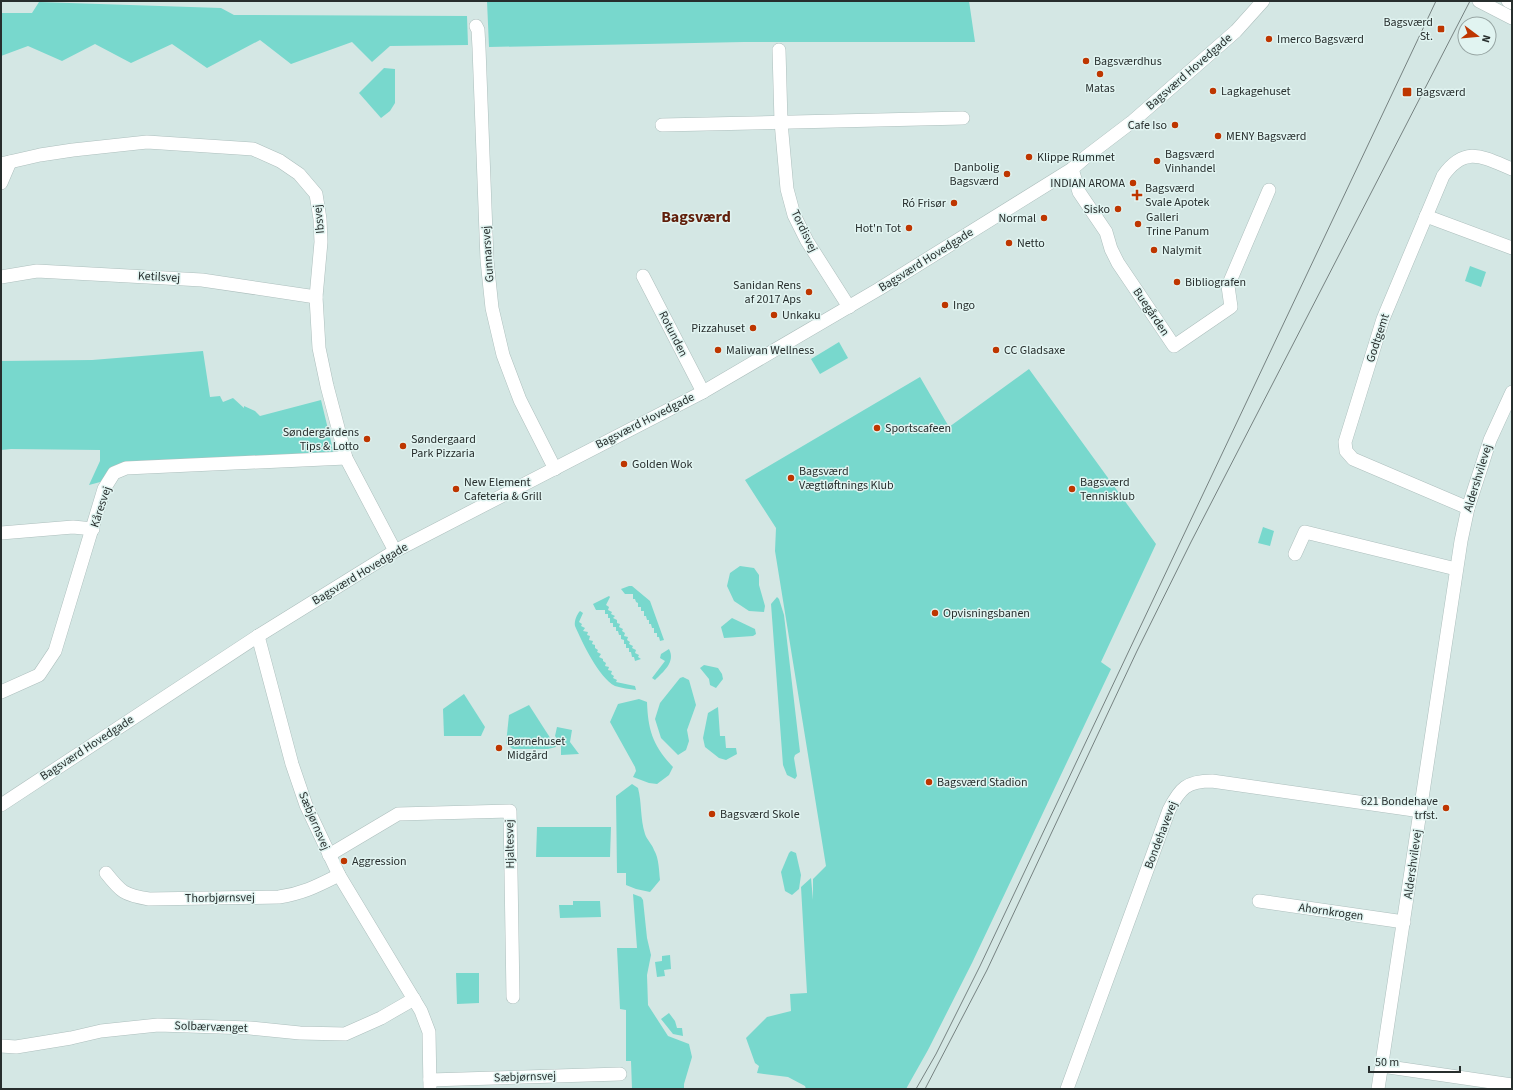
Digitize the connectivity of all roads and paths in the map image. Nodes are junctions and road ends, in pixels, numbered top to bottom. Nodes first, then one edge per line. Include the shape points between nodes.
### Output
1 (1263, 1) edge
2 (1479, 1) edge
3 (1508, 1) edge
4 (1512, 3) edge
5 (1512, 18) edge
6 (476, 26) dead end
7 (779, 50) dead end
8 (963, 118) dead end
9 (781, 122) junction
10 (662, 125) dead end
11 (5, 163) edge
12 (1512, 168) edge
13 (1072, 169) junction
14 (1, 183) edge
15 (1269, 190) dead end
16 (1426, 216) junction
17 (1512, 248) edge
18 (643, 276) dead end
19 (1, 277) edge
20 (316, 298) junction
21 (849, 307) junction
22 (703, 392) junction
23 (1512, 392) edge
24 (346, 458) junction
25 (555, 469) junction
26 (1468, 508) junction
27 (93, 530) junction
28 (1, 533) edge
29 (395, 551) junction
30 (1295, 554) dead end
31 (1456, 568) junction
32 (258, 636) junction
33 (1, 692) edge
34 (1, 805) edge
35 (1420, 811) junction
36 (329, 855) junction
37 (106, 873) dead end
38 (339, 875) junction
39 (1259, 901) dead end
40 (1404, 922) junction
41 (513, 997) dead end
42 (414, 999) junction
43 (1, 1046) edge
44 (1382, 1066) junction
45 (620, 1074) dead end
46 (430, 1085) edge
47 (1512, 1085) edge
48 (1067, 1089) edge
49 (1378, 1089) edge

1 - 13 street, Bagsværd Hovedgade via 1236,30 1133,121
2 - 5 street
3 - 4 street
6 - 25 street, Gunnarsvej via 487,260 492,308 503,355 520,400
7 - 9 street, Tordisvej
8 - 9 street
9 - 10 street
9 - 21 street, Tordisvej via 787,189 794,214 807,241
11 - 14 street, Ibsvej
11 - 20 street, Ibsvej via 53,153 143,142 253,149 280,161 299,174 316,194 321,233
12 - 16 street, Godtgemt via 1482,157 1463,158 1451,165 1443,176
13 - 15 street, Buegården via 1079,192 1106,232 1118,263 1174,346 1231,307 1228,286
13 - 21 street, Bagsværd Hovedgade
16 - 17 street
16 - 26 street, Godtgemt via 1383,318 1345,446 1353,459
18 - 22 street, Rotunden
19 - 20 street, Ketilsvej via 37,271 202,280
20 - 24 street, Ibsvej via 319,348
21 - 22 street, Bagsværd Hovedgade
22 - 25 street, Bagsværd Hovedgade
23 - 26 street, Aldershvilevej via 1490,440
24 - 27 street, Kåresvej via 126,468 114,473 104,489
24 - 29 street, Ibsvej
25 - 29 street, Bagsværd Hovedgade
26 - 31 street, Aldershvilevej
27 - 28 street via 73,527
27 - 33 street, Kåresvej via 55,652 39,675
29 - 32 street, Bagsværd Hovedgade
30 - 31 street via 1305,532
31 - 35 street, Aldershvilevej
32 - 34 street, Bagsværd Hovedgade
32 - 36 street, Sæbjørnsvej via 292,764 306,805
35 - 40 street, Aldershvilevej
35 - 48 street, Bondehavevej via 1212,781 1190,783 1183,788 1169,810
36 - 38 street, Sæbjørnsvej
36 - 41 street, Hjaltesvej via 398,814 510,812
37 - 38 street, Thorbjørnsvej via 123,892 149,899 279,897 297,894
38 - 42 street, Sæbjørnsvej
39 - 40 street, Ahornkrogen
40 - 44 street, Aldershvilevej
42 - 43 street, Solbærvænget via 345,1034 158,1025 101,1031 16,1047
42 - 46 street, Sæbjørnsvej via 429,1032
44 - 47 street
44 - 49 street, Aldershvilevej
45 - 46 street, Sæbjørnsvej

